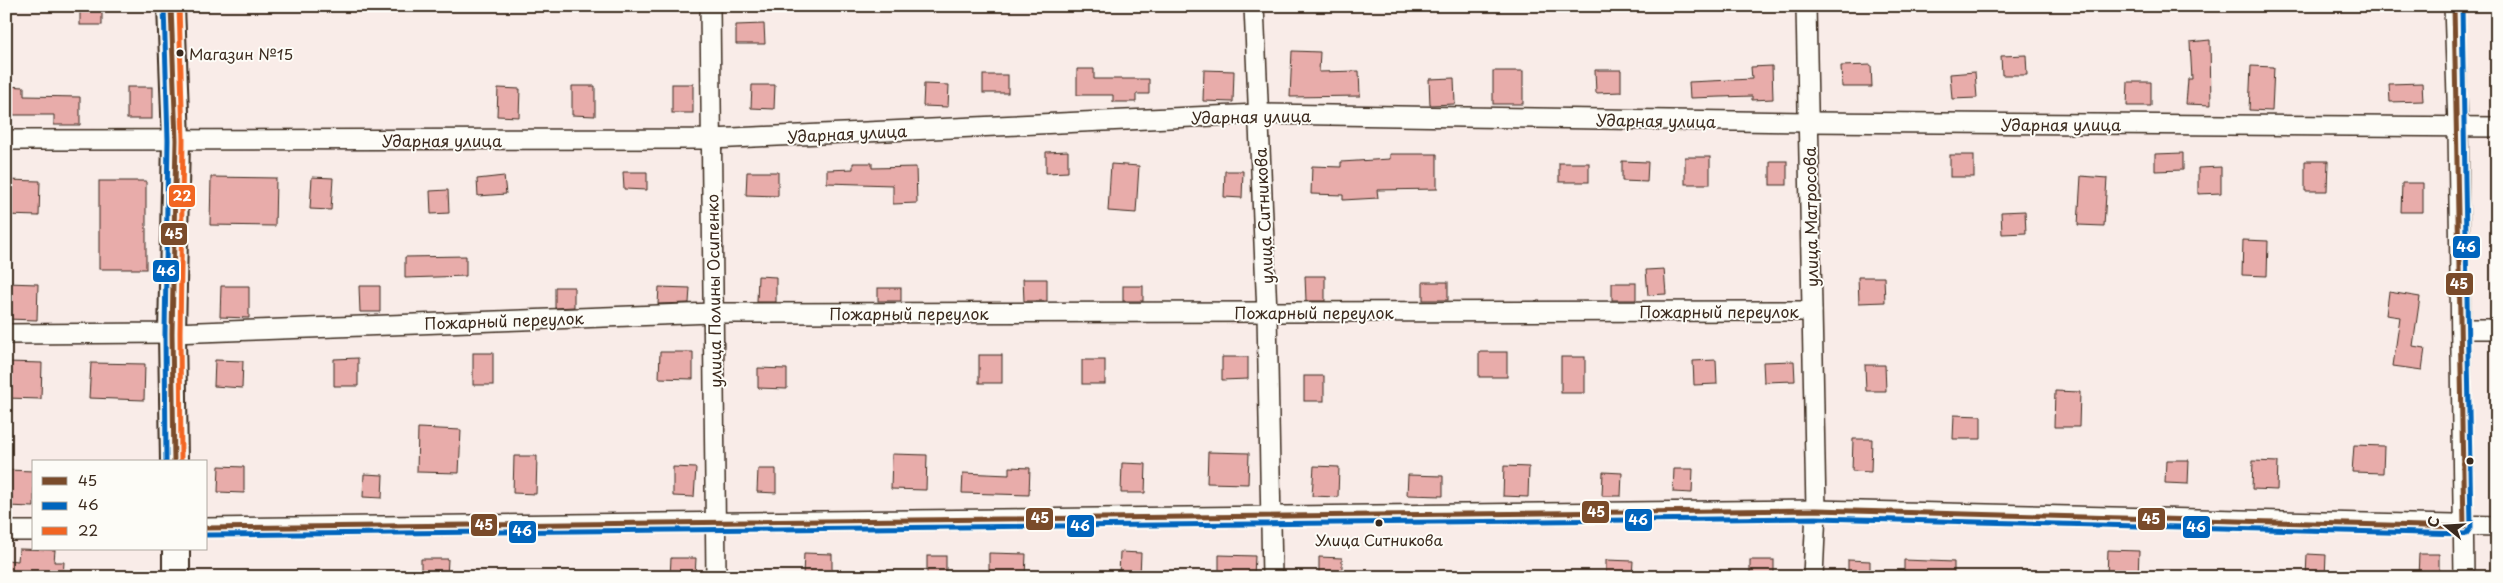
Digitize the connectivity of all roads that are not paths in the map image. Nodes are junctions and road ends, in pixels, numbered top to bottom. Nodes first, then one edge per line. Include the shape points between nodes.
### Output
1 (171, 6) edge
2 (710, 6) edge
3 (1254, 6) edge
4 (1806, 6) edge
5 (2454, 6) edge
6 (1258, 114) junction
7 (1808, 122) junction
8 (2458, 127) junction
9 (2497, 127) edge
10 (711, 139) junction
11 (6, 140) edge
12 (176, 140) junction
13 (1812, 311) junction
14 (713, 313) junction
15 (1267, 313) junction
16 (2497, 328) edge
17 (2461, 329) junction
18 (172, 333) junction
19 (6, 334) edge
20 (174, 460) edge
21 (1816, 510) junction
22 (1270, 516) junction
23 (716, 522) junction
24 (2464, 526) junction
25 (2497, 526) edge
26 (208, 528) edge
27 (6, 531) edge
28 (32, 531) edge
29 (176, 550) edge
30 (176, 577) edge
31 (716, 577) edge
32 (1272, 577) edge
33 (1813, 577) edge
34 (2464, 577) edge

1 - 12 main road
2 - 10 street, улица Полины Осипенко
3 - 6 street, улица Ситникова
4 - 7 street, улица Матросова
5 - 8 street
6 - 7 street, Ударная улица
6 - 10 street, Ударная улица
6 - 15 street, улица Ситникова
7 - 8 street, Ударная улица
7 - 13 street, улица Матросова
8 - 9 street, Ударная улица
8 - 17 street
10 - 12 street, Ударная улица
10 - 14 street, улица Полины Осипенко
11 - 12 street, Ударная улица
12 - 18 main road
13 - 15 street, Пожарный переулок
13 - 21 street, улица Матросова
14 - 15 street, Пожарный переулок
14 - 18 street, Пожарный переулок
14 - 23 street, улица Полины Осипенко
15 - 22 street, улица Ситникова
16 - 17 street
17 - 24 street
18 - 19 street, Пожарный переулок
18 - 20 main road
21 - 22 street
21 - 24 street
21 - 33 street, улица Матросова
22 - 23 street
22 - 32 street, улица Ситникова
23 - 26 street
23 - 31 street, улица Полины Осипенко
24 - 25 street
24 - 34 street
27 - 28 street
29 - 30 main road

